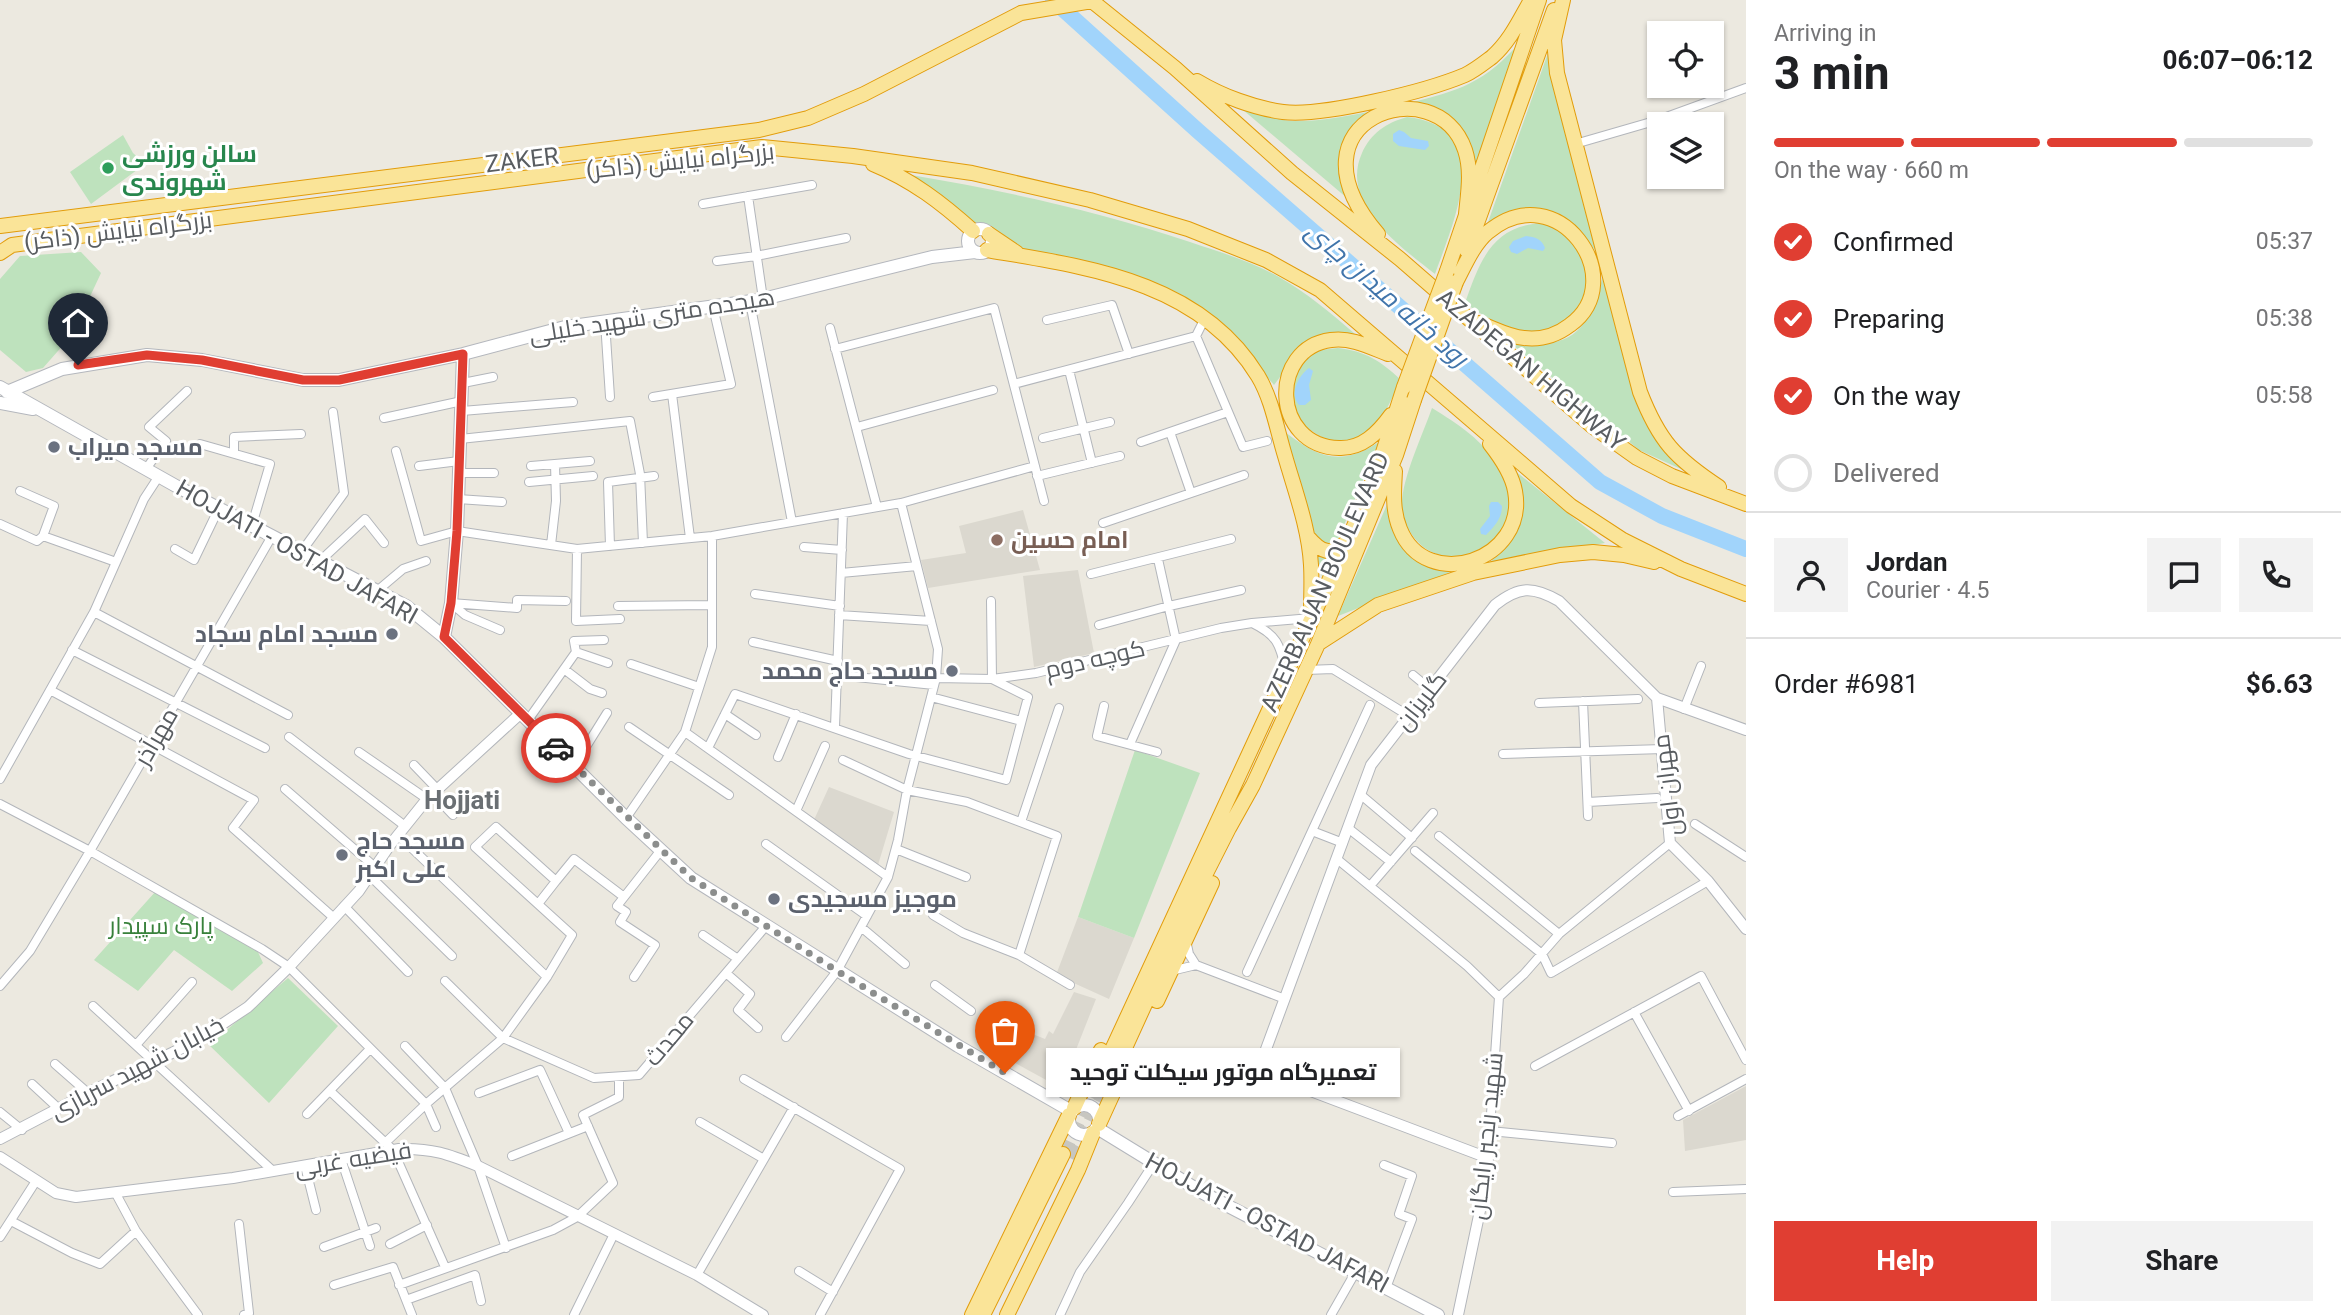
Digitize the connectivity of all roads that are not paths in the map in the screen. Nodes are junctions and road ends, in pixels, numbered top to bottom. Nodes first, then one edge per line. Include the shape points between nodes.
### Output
1 (1531, 0) edge
2 (1539, 0) edge
3 (1560, 0) edge
4 (1092, 1) edge
5 (1175, 68) junction
6 (1746, 88) edge
7 (1575, 144) junction
8 (853, 156) junction
9 (938, 168) junction
10 (813, 185) dead end
11 (747, 196) junction
12 (704, 204) dead end
13 (947, 208) junction
14 (1466, 215) junction
15 (47, 219) junction
16 (0, 226) edge
17 (0, 232) edge
18 (989, 234) joint
19 (846, 238) dead end
20 (976, 244) junction
21 (3, 248) edge
22 (756, 256) junction
23 (1021, 256) junction
24 (1400, 259) junction
25 (717, 261) dead end
26 (1451, 276) junction
27 (756, 300) junction
28 (713, 306) junction
29 (1205, 318) junction
30 (1470, 319) junction
31 (1047, 320) dead end
32 (605, 322) junction
33 (830, 328) dead end
34 (1196, 336) junction
35 (835, 349) junction
36 (463, 354) junction
37 (1129, 354) junction
38 (1402, 360) junction
39 (1069, 370) junction
40 (493, 377) dead end
41 (463, 383) junction
42 (1014, 384) junction
43 (1404, 387) junction
44 (993, 390) dead end
45 (187, 391) dead end
46 (2, 394) edge
47 (673, 394) junction
48 (610, 397) dead end
49 (653, 397) dead end
50 (573, 402) dead end
51 (462, 406) junction
52 (332, 412) dead end
53 (1228, 412) junction
54 (384, 418) dead end
55 (1110, 422) dead end
56 (1477, 426) junction
57 (856, 428) junction
58 (1083, 428) junction
59 (1170, 432) junction
60 (301, 434) dead end
61 (1043, 438) dead end
62 (460, 439) junction
63 (1267, 441) dead end
64 (1141, 443) dead end
65 (200, 444) dead end
66 (396, 451) dead end
67 (234, 453) junction
68 (1396, 455) junction
69 (1120, 456) dead end
70 (590, 461) dead end
71 (1092, 463) junction
72 (555, 464) junction
73 (419, 466) dead end
74 (530, 466) dead end
75 (1035, 466) junction
76 (459, 467) junction
77 (146, 469) junction
78 (494, 473) dead end
79 (1244, 475) dead end
80 (159, 476) junction
81 (593, 476) dead end
82 (654, 476) dead end
83 (1037, 476) junction
84 (640, 477) junction
85 (556, 479) junction
86 (529, 482) dead end
87 (20, 491) dead end
88 (1191, 493) junction
89 (458, 499) junction
90 (1044, 501) dead end
91 (502, 502) dead end
92 (901, 503) junction
93 (1745, 504) edge
94 (877, 507) junction
95 (219, 508) junction
96 (844, 513) junction
97 (792, 522) junction
98 (1103, 523) dead end
99 (0, 524) edge
100 (252, 525) junction
101 (457, 531) junction
102 (272, 536) junction
103 (712, 536) junction
104 (43, 537) junction
105 (1308, 537) junction
106 (690, 538) junction
107 (1231, 539) dead end
108 (1347, 541) junction
109 (384, 543) dead end
110 (643, 543) junction
111 (551, 545) junction
112 (610, 546) junction
113 (804, 547) dead end
114 (175, 549) dead end
115 (577, 549) junction
116 (842, 550) junction
117 (302, 551) junction
118 (1158, 559) junction
119 (320, 561) junction
120 (426, 561) dead end
121 (116, 562) junction
122 (917, 566) junction
123 (1681, 569) junction
124 (841, 573) junction
125 (1091, 574) dead end
126 (1241, 590) dead end
127 (377, 591) junction
128 (755, 594) dead end
129 (1746, 594) edge
130 (566, 601) dead end
131 (991, 601) dead end
132 (451, 603) junction
133 (711, 605) junction
134 (618, 606) dead end
135 (1168, 606) junction
136 (839, 611) junction
137 (94, 612) junction
138 (1311, 618) junction
139 (620, 619) dead end
140 (931, 621) junction
141 (1251, 623) junction
142 (1098, 625) dead end
143 (500, 630) dead end
144 (444, 637) junction
145 (604, 639) dead end
146 (1176, 639) junction
147 (753, 642) dead end
148 (1318, 644) junction
149 (72, 650) junction
150 (576, 652) junction
151 (838, 661) junction
152 (608, 663) dead end
153 (631, 664) dead end
154 (1701, 666) dead end
155 (197, 667) junction
156 (564, 669) junction
157 (1306, 670) junction
158 (1286, 671) junction
159 (837, 675) junction
160 (1413, 675) dead end
161 (992, 679) junction
162 (935, 682) junction
163 (699, 687) junction
164 (1430, 689) junction
165 (50, 690) junction
166 (603, 693) dead end
167 (931, 698) junction
168 (1657, 698) junction
169 (1638, 699) dead end
170 (1583, 701) junction
171 (176, 703) junction
172 (1539, 703) dead end
173 (1370, 705) dead end
174 (1104, 706) dead end
175 (1059, 708) dead end
176 (1684, 709) junction
177 (607, 712) dead end
178 (725, 714) junction
179 (796, 714) junction
180 (288, 715) dead end
181 (1409, 716) junction
182 (524, 717) junction
183 (1021, 721) junction
184 (629, 727) dead end
185 (835, 727) junction
186 (1746, 730) edge
187 (685, 732) junction
188 (756, 735) dead end
189 (289, 737) dead end
190 (1130, 744) junction
191 (152, 745) junction
192 (825, 746) dead end
193 (265, 748) dead end
194 (708, 748) junction
195 (1662, 749) junction
196 (1586, 751) junction
197 (359, 752) dead end
198 (1157, 752) dead end
199 (1503, 754) dead end
200 (671, 755) junction
201 (912, 755) junction
202 (778, 757) dead end
203 (843, 760) dead end
204 (414, 765) dead end
205 (574, 766) junction
206 (0, 779) edge
207 (1253, 785) junction
208 (285, 789) dead end
209 (907, 790) junction
210 (433, 794) junction
211 (729, 795) dead end
212 (1361, 795) junction
213 (1657, 798) dead end
214 (1588, 802) junction
215 (0, 804) edge
216 (796, 811) junction
217 (1433, 813) dead end
218 (453, 815) dead end
219 (1588, 816) dead end
220 (626, 818) junction
221 (1021, 822) junction
222 (1695, 824) dead end
223 (1348, 828) junction
224 (402, 831) junction
225 (1312, 831) junction
226 (1439, 836) dead end
227 (1412, 838) junction
228 (1343, 843) junction
229 (1670, 843) junction
230 (766, 844) dead end
231 (896, 849) junction
232 (661, 850) junction
233 (90, 851) junction
234 (1415, 851) dead end
235 (1746, 857) edge
236 (1337, 859) junction
237 (1391, 862) junction
238 (372, 871) junction
239 (888, 877) junction
240 (967, 877) dead end
241 (556, 881) junction
242 (1708, 881) junction
243 (1370, 886) junction
244 (624, 897) junction
245 (538, 904) junction
246 (344, 906) junction
247 (933, 915) dead end
248 (867, 916) junction
249 (334, 918) junction
250 (766, 926) junction
251 (861, 927) junction
252 (1746, 929) edge
253 (1559, 934) junction
254 (704, 935) dead end
255 (1186, 940) junction
256 (1542, 954) junction
257 (1019, 955) junction
258 (452, 956) dead end
259 (738, 959) junction
260 (905, 964) dead end
261 (1196, 965) junction
262 (289, 967) junction
263 (837, 971) junction
264 (1171, 971) junction
265 (408, 972) dead end
266 (1247, 972) dead end
267 (726, 973) junction
268 (547, 977) junction
269 (634, 977) dead end
270 (445, 981) dead end
271 (192, 982) dead end
272 (935, 985) dead end
273 (1070, 985) dead end
274 (0, 986) edge
275 (1499, 997) junction
276 (1285, 999) junction
277 (93, 1006) dead end
278 (971, 1011) dead end
279 (1634, 1012) junction
280 (758, 1028) dead end
281 (786, 1037) dead end
282 (503, 1038) junction
283 (136, 1045) junction
284 (405, 1046) dead end
285 (370, 1049) junction
286 (1746, 1060) edge
287 (152, 1061) junction
288 (55, 1064) dead end
289 (1535, 1066) dead end
290 (619, 1077) junction
291 (744, 1079) dead end
292 (1746, 1079) edge
293 (1103, 1081) junction
294 (32, 1084) dead end
295 (445, 1088) junction
296 (330, 1091) junction
297 (88, 1093) junction
298 (479, 1093) dead end
299 (426, 1104) junction
300 (794, 1107) junction
301 (59, 1109) junction
302 (1071, 1111) junction
303 (1689, 1111) junction
304 (0, 1112) edge
305 (307, 1114) dead end
306 (1678, 1116) dead end
307 (700, 1122) dead end
308 (588, 1126) junction
309 (436, 1127) dead end
310 (1096, 1128) junction
311 (22, 1130) junction
312 (1490, 1131) junction
313 (569, 1133) junction
314 (1, 1140) edge
315 (1612, 1143) dead end
316 (390, 1147) junction
317 (512, 1156) dead end
318 (0, 1157) edge
319 (1488, 1158) junction
320 (341, 1159) junction
321 (764, 1159) junction
322 (1065, 1160) junction
323 (1154, 1163) junction
324 (1384, 1165) dead end
325 (305, 1166) junction
326 (478, 1166) junction
327 (273, 1171) junction
328 (36, 1181) junction
329 (1746, 1189) edge
330 (115, 1192) junction
331 (1673, 1192) dead end
332 (316, 1210) dead end
333 (577, 1217) junction
334 (11, 1221) junction
335 (239, 1224) dead end
336 (427, 1225) junction
337 (376, 1228) dead end
338 (136, 1231) junction
339 (364, 1232) junction
340 (614, 1234) junction
341 (0, 1237) edge
342 (390, 1244) dead end
343 (370, 1246) dead end
344 (324, 1247) dead end
345 (506, 1248) junction
346 (445, 1267) junction
347 (799, 1271) dead end
348 (1355, 1273) junction
349 (697, 1275) junction
350 (334, 1285) dead end
351 (399, 1285) junction
352 (1386, 1288) junction
353 (833, 1292) junction
354 (406, 1300) junction
355 (481, 1300) dead end
356 (748, 1311) edge
357 (198, 1315) edge
358 (244, 1315) edge
359 (412, 1315) edge
360 (574, 1315) edge
361 (763, 1315) edge
362 (820, 1315) edge
363 (972, 1315) edge
364 (983, 1315) edge
365 (998, 1315) edge
366 (1007, 1315) edge
367 (1060, 1315) edge
368 (1331, 1315) edge
369 (1438, 1315) edge
370 (1458, 1315) edge

1 - 5 highway via 1508,41 1468,74 1433,87 1340,108 1283,112 1206,86
2 - 14 highway
3 - 7 highway via 1554,40 1556,72
3 - 26 highway
4 - 5 highway
4 - 15 highway, ZAKER via 1021,13 864,93 808,118 759,130
5 - 24 highway via 1292,173
6 - 7 street
7 - 93 highway via 1640,392 1653,425 1690,468
8 - 9 highway, بزرگراه نیایش (ذاکر)
8 - 13 highway via 895,173
8 - 21 highway, بزرگراه نیایش (ذاکر) via 762,148
9 - 13 highway via 933,181
9 - 38 highway, بزرگراه نیایش (ذاکر) via 1090,200 1188,229 1266,260 1320,290
10 - 11 street
11 - 12 street
11 - 22 street
13 - 20 highway
14 - 24 highway via 1469,169 1456,132 1444,120 1408,108 1386,111 1367,121 1346,152 1348,186 1357,207
14 - 26 highway
15 - 16 highway, ZAKER
15 - 17 highway via 39,225
18 - 20 main road via 991,243
18 - 23 highway
19 - 22 street
20 - 23 highway
20 - 27 main road, هیجده متری شهید خلیلی
22 - 25 street
22 - 27 street
23 - 29 highway via 1118,275
24 - 30 highway, AZADEGAN HIGHWAY
26 - 30 highway via 1486,233 1520,215 1561,223 1577,235 1587,252 1592,290 1576,320 1560,332 1524,338
26 - 43 highway, bridge
26 - 68 highway, AZERBAIJAN BOULEVARD, bridge
27 - 28 main road, هیجده متری شهید خلیلی
27 - 97 street
28 - 32 main road, هیجده متری شهید خلیلی
28 - 47 street via 731,384
29 - 34 street
29 - 105 highway via 1242,353 1259,378
30 - 93 highway, AZADEGAN HIGHWAY via 1592,426 1637,458
31 - 37 street via 1112,304
32 - 36 main road, هیجده متری شهید خلیلی via 530,335
32 - 48 street
33 - 35 street
34 - 37 street
34 - 53 street
35 - 42 street via 994,308
35 - 57 street
36 - 41 main road
36 - 46 main road, هیجده متری شهید خلیلی via 339,380 303,380 202,360 147,355 62,369
37 - 39 street
38 - 43 highway via 1349,340 1312,346 1289,375 1287,411 1310,441 1346,449 1377,433
38 - 56 highway
39 - 42 street
39 - 58 street
40 - 41 street
41 - 51 main road
42 - 75 street
43 - 108 highway, AZERBAIJAN BOULEVARD via 1378,468
44 - 57 street
45 - 77 street via 149,427 166,441
46 - 77 main road, HOJJATI - OSTAD JAFARI via 44,411
47 - 49 street
47 - 106 street
50 - 51 street
51 - 54 street
51 - 62 main road
52 - 117 street via 344,493
53 - 59 street
53 - 63 street via 1243,447
55 - 58 street
56 - 68 highway via 1504,464 1515,489 1517,511 1504,540 1478,560 1434,562 1413,549 1395,513
56 - 123 highway via 1571,506 1623,540
57 - 94 street
58 - 61 street
58 - 71 street
59 - 64 street
59 - 88 street
60 - 67 street via 234,437
62 - 76 main road
62 - 84 street via 630,421
65 - 67 street
66 - 101 street via 421,541
67 - 100 street via 270,464
68 - 148 highway, AZERBAIJAN BOULEVARD
69 - 71 street
70 - 72 street
71 - 83 street
72 - 74 street
72 - 85 street
73 - 76 street
75 - 83 street
75 - 92 street
76 - 78 street
76 - 89 main road
77 - 80 main road, HOJJATI - OSTAD JAFARI
79 - 88 street
80 - 95 main road, HOJJATI - OSTAD JAFARI
80 - 121 street
81 - 85 street
82 - 84 street
83 - 90 street
84 - 110 street
84 - 112 street via 608,482
85 - 86 street
85 - 111 street
87 - 104 street via 54,506
88 - 98 street
89 - 91 street
89 - 101 main road
92 - 94 street
92 - 122 street
94 - 96 street
95 - 100 main road, HOJJATI - OSTAD JAFARI
95 - 114 street via 194,560
96 - 97 street
96 - 116 street
97 - 103 street
99 - 104 street via 37,541
100 - 102 main road, HOJJATI - OSTAD JAFARI
101 - 111 street
101 - 132 main road
102 - 117 main road, HOJJATI - OSTAD JAFARI
102 - 155 street, مهرآذر
103 - 106 street
103 - 133 street
104 - 121 street
105 - 108 highway via 1326,551 1337,550
105 - 138 highway
106 - 110 street
107 - 118 street
108 - 138 highway, AZERBAIJAN BOULEVARD
109 - 119 street via 365,519
110 - 112 street
111 - 115 street
112 - 115 street
113 - 116 street
115 - 139 street via 576,621
116 - 124 street
117 - 119 main road, HOJJATI - OSTAD JAFARI
118 - 125 street
118 - 135 street
119 - 127 main road, HOJJATI - OSTAD JAFARI
120 - 127 street via 403,569
121 - 137 street
122 - 124 street
122 - 140 street
123 - 129 highway
123 - 148 highway via 1624,555 1560,555 1473,573 1378,606
124 - 136 street
126 - 135 street
127 - 144 main road, HOJJATI - OSTAD JAFARI via 406,606
128 - 136 street
130 - 132 street via 517,600 517,608
131 - 161 street
132 - 143 street via 465,615
132 - 144 main road
133 - 134 street
133 - 163 street via 712,647
135 - 142 street
135 - 146 street
136 - 140 street
136 - 151 street
137 - 149 street
137 - 155 street
138 - 141 street, کوچه دوم
138 - 158 highway, AZERBAIJAN BOULEVARD
140 - 162 street via 938,649
141 - 146 street, کوچه دوم
141 - 158 street via 1269,631 1280,646
144 - 182 main road, HOJJATI - OSTAD JAFARI
145 - 150 street via 574,641
146 - 161 street, کوچه دوم
146 - 190 street
147 - 151 street
148 - 157 highway, AZERBAIJAN BOULEVARD
149 - 165 street
149 - 171 street
150 - 152 street
150 - 156 street
151 - 159 street
153 - 163 street
154 - 176 street
155 - 171 street, مهرآذر
155 - 180 street
156 - 166 street
156 - 182 street
157 - 181 street via 1333,669
157 - 207 highway, AZERBAIJAN BOULEVARD
158 - 293 highway, AZERBAIJAN BOULEVARD
159 - 162 street, کوچه دوم
159 - 185 street
160 - 164 street
161 - 162 street, کوچه دوم
161 - 183 street via 1028,698
162 - 167 street
163 - 187 street
164 - 168 street, گلریزان via 1495,605 1526,590 1559,601
164 - 181 street, گلریزان
165 - 191 street
165 - 206 street
167 - 183 street
167 - 201 street
168 - 176 street
168 - 195 street, مهران اول
169 - 170 street
170 - 172 street
170 - 196 street
171 - 191 street, مهرآذر
171 - 193 street
173 - 225 street
174 - 190 street via 1097,736
175 - 221 street
176 - 186 street
177 - 205 street
178 - 179 street via 735,694
178 - 188 street
178 - 194 street
179 - 185 street
179 - 202 street
181 - 212 street, گلریزان via 1371,765
182 - 205 main road, HOJJATI - OSTAD JAFARI
182 - 210 street, خیابان شهید سربازی
183 - 201 street via 1006,780
184 - 200 street
185 - 201 street
187 - 194 street
187 - 200 street
189 - 224 street
190 - 198 street
191 - 233 street, مهرآذر
191 - 249 street via 254,800 233,828
192 - 216 street
194 - 216 street
195 - 196 street
195 - 229 street, مهران اول
196 - 199 street
196 - 214 street
197 - 210 street
200 - 211 street
200 - 220 street
201 - 209 street
203 - 209 street
204 - 210 street
205 - 220 main road, HOJJATI - OSTAD JAFARI
207 - 255 highway
207 - 293 highway
208 - 238 street
209 - 221 street via 967,802
209 - 231 street
210 - 218 street
210 - 224 street, خیابان شهید سربازی
212 - 223 street, گلریزان
212 - 227 street
213 - 214 street
214 - 219 street
215 - 233 street
216 - 239 street
217 - 227 street
220 - 232 main road, HOJJATI - OSTAD JAFARI
221 - 257 street via 1057,836
222 - 235 street
223 - 228 street, گلریزان
223 - 237 street
224 - 238 street, خیابان شهید سربازی
224 - 268 street
225 - 228 street
225 - 266 street
226 - 253 street
227 - 237 street
228 - 236 street, گلریزان
229 - 242 street, مهران اول
229 - 253 street
230 - 248 street
231 - 239 street
231 - 240 street
232 - 244 street
232 - 250 main road, HOJJATI - OSTAD JAFARI via 691,878
233 - 262 street
233 - 274 street, مهرآذر via 30,951
234 - 256 street
236 - 243 street
236 - 276 street, گلریزان
237 - 243 street
238 - 246 street, خیابان شهید سربازی
238 - 258 street
239 - 248 street
241 - 244 street via 575,859
241 - 245 street
241 - 245 street via 496,827 475,847
242 - 252 street, مهران اول
242 - 256 street via 1552,973
243 - 275 street
244 - 269 street via 617,906 626,912 620,922 655,945
245 - 268 street via 572,935
246 - 249 street, خیابان شهید سربازی
246 - 265 street
247 - 257 street via 963,933
248 - 251 street
249 - 262 street, خیابان شهید سربازی
250 - 259 street, محدث
250 - 263 main road, HOJJATI - OSTAD JAFARI
251 - 260 street
251 - 263 street
253 - 256 street
254 - 259 street
255 - 261 street
255 - 264 highway
256 - 275 street
257 - 273 street
259 - 267 street, محدث
261 - 264 street
261 - 276 street
262 - 285 street
262 - 287 street, خیابان شهید سربازی via 223,1026
263 - 281 street
263 - 302 main road, HOJJATI - OSTAD JAFARI
264 - 293 highway
267 - 280 street via 750,994 738,1010
267 - 290 street, محدث via 639,1075
268 - 282 street
270 - 282 street
271 - 283 street
272 - 278 street
275 - 312 street, شهید رنجبر رایگان
276 - 319 street, گلریزان via 1262,1060 1271,1076
277 - 283 street
279 - 286 street via 1701,976
279 - 289 street
279 - 303 street
282 - 290 street, محدث via 594,1078
282 - 295 street
283 - 287 street
284 - 295 street
285 - 296 street
285 - 299 street
287 - 297 street, خیابان شهید سربازی
287 - 327 street
288 - 297 street
290 - 308 street via 619,1097 583,1115
291 - 300 street
292 - 303 street
293 - 302 highway
293 - 310 highway
294 - 301 street
295 - 299 street
295 - 326 street
296 - 305 street
296 - 316 street
297 - 301 street, خیابان شهید سربازی
298 - 313 street via 540,1070
299 - 309 street
299 - 316 street
300 - 321 street
300 - 353 street via 900,1169
301 - 311 street, خیابان شهید سربازی
302 - 310 main road via 1083,1105 1092,1107 1098,1114
302 - 310 main road via 1068,1121 1074,1133
302 - 322 highway
303 - 306 street
304 - 311 street
307 - 321 street
308 - 313 street
308 - 333 street via 613,1183
310 - 322 highway
310 - 323 main road, HOJJATI - OSTAD JAFARI
311 - 314 street, خیابان شهید سربازی
312 - 315 street
312 - 319 street, شهید رنجبر رایگان
313 - 317 street
316 - 320 street, فیضیه غربی
316 - 326 street, فیضیه غربی via 424,1148
316 - 336 street
318 - 328 street, فیضیه غربی
319 - 370 street, شهید رنجبر رایگان
320 - 325 street, فیضیه غربی
320 - 339 street
321 - 349 street
322 - 363 highway
322 - 364 highway
322 - 365 highway
322 - 366 highway
323 - 348 main road, HOJJATI - OSTAD JAFARI
323 - 367 street via 1080,1272
324 - 352 street via 1412,1176 1399,1214 1412,1219
325 - 327 street, فیضیه غربی
325 - 332 street
326 - 333 street, فیضیه غربی
326 - 345 street
327 - 330 street, فیضیه غربی
328 - 330 street, فیضیه غربی via 55,1193 75,1197
328 - 334 street
329 - 331 street
330 - 338 street
333 - 340 street, فیضیه غربی
333 - 345 street
334 - 338 street via 100,1264
334 - 341 street
335 - 358 street via 249,1313
336 - 342 street
336 - 346 street
337 - 339 street
338 - 357 street
339 - 343 street
339 - 344 street
340 - 349 street, فیضیه غربی
340 - 360 street
345 - 346 street
346 - 351 street
347 - 353 street
348 - 352 main road, HOJJATI - OSTAD JAFARI
348 - 368 street
349 - 356 street, فیضیه غربی
350 - 351 street via 393,1267
351 - 354 street
352 - 369 main road, HOJJATI - OSTAD JAFARI
353 - 362 street
354 - 355 street via 475,1275
354 - 359 street
356 - 361 street, فیضیه غربی

